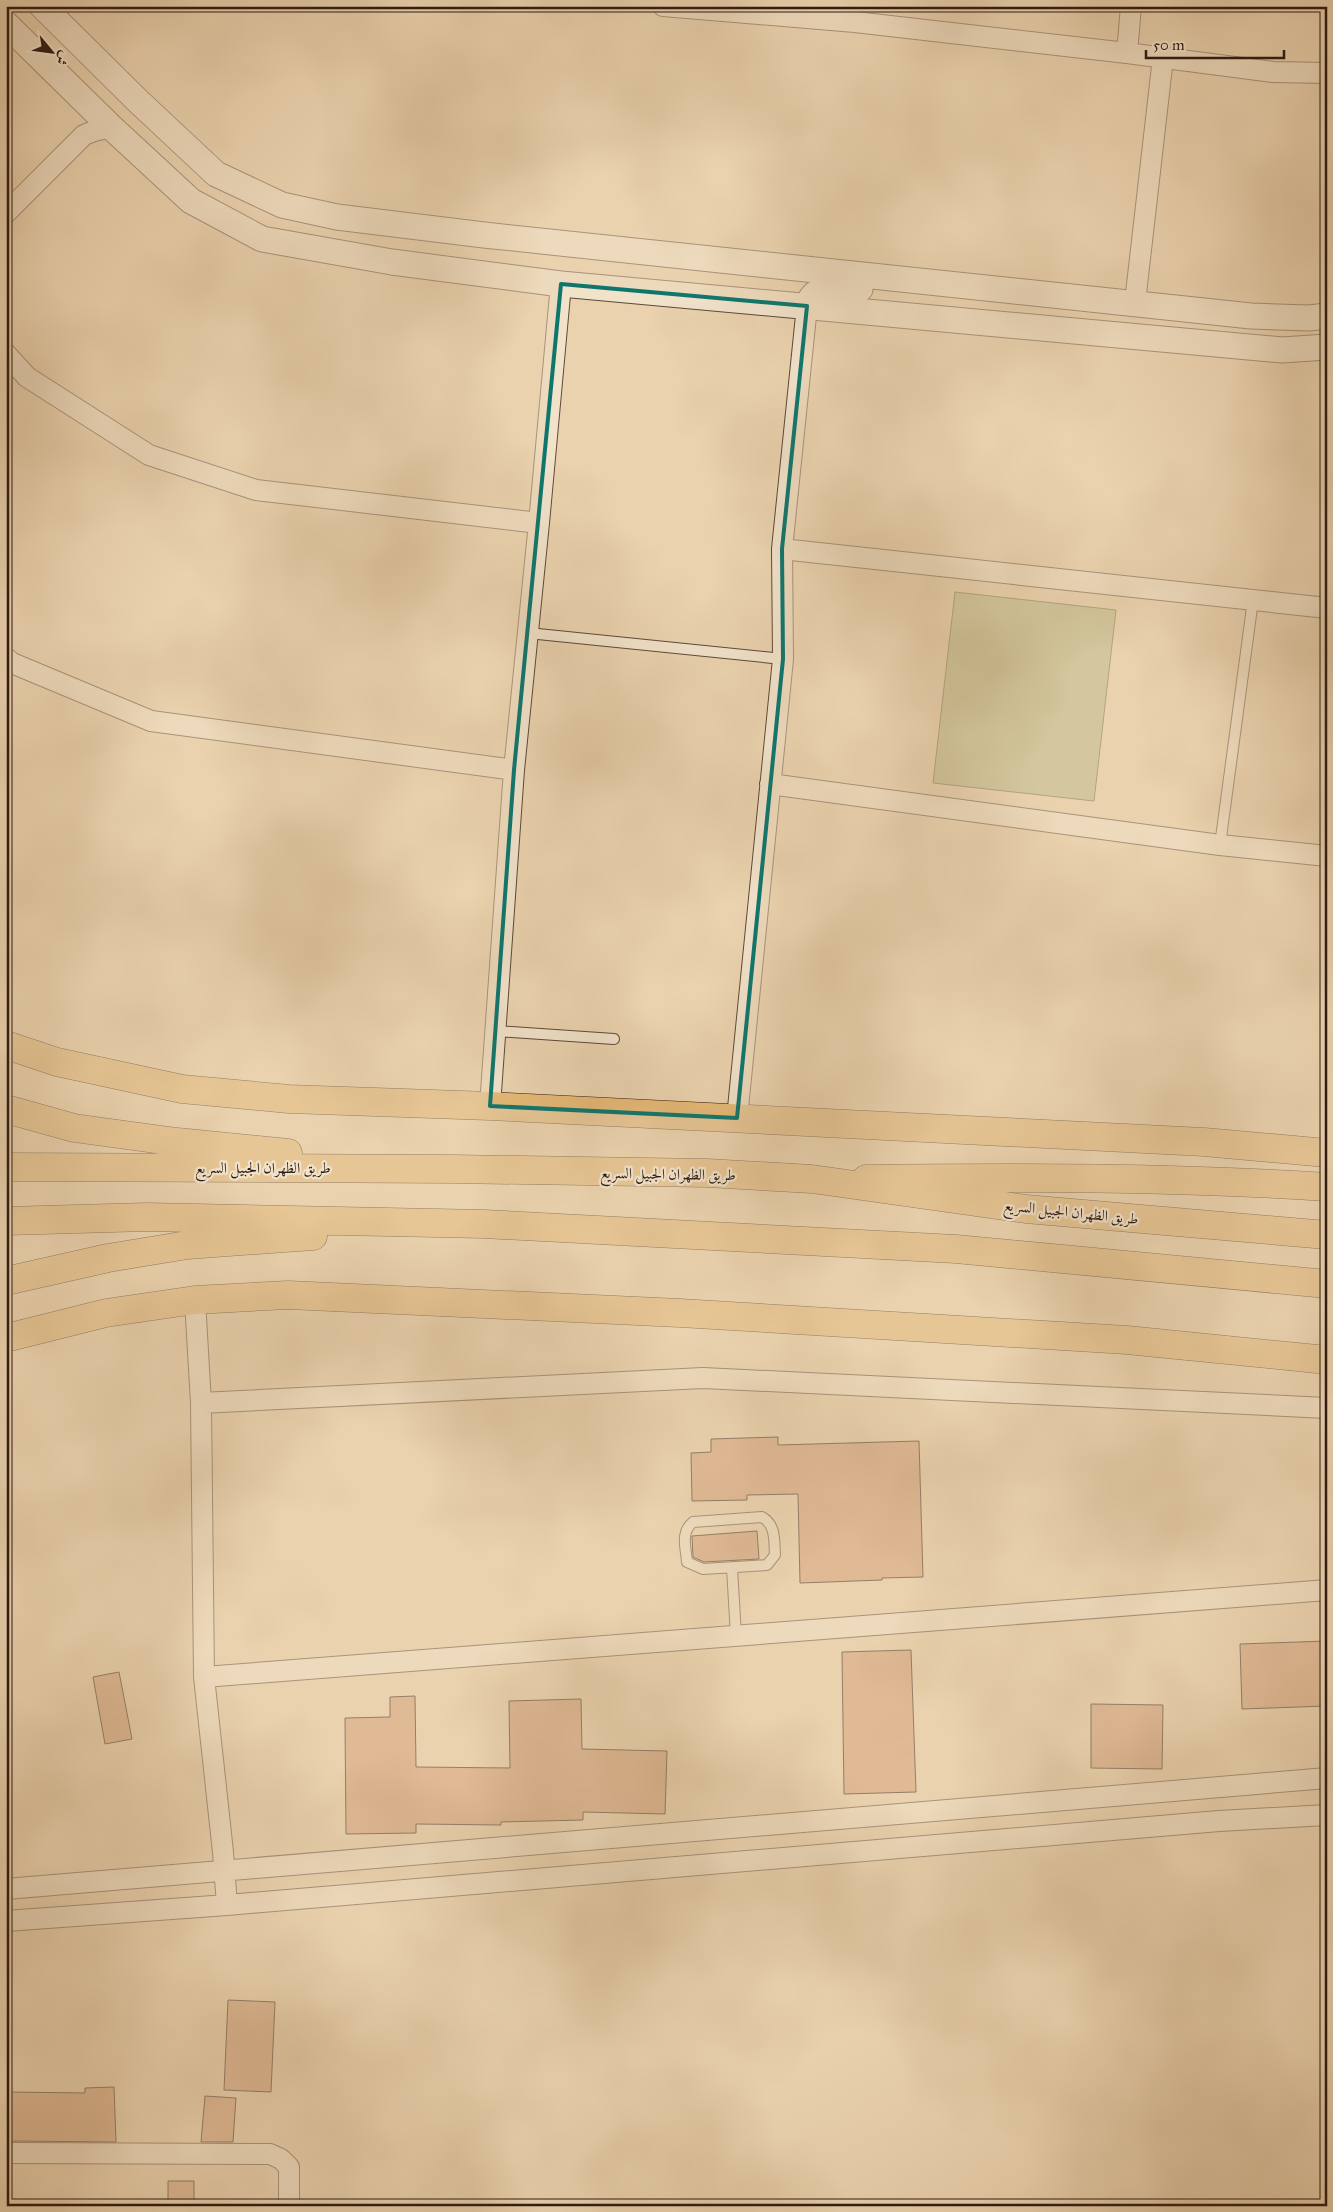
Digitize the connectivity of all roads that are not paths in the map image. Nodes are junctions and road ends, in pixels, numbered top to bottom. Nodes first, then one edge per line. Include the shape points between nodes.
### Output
1 (42, 6) edge
2 (663, 6) edge
3 (1131, 6) edge
4 (856, 14) edge
5 (6, 24) edge
6 (1128, 53) junction
7 (1163, 58) junction
8 (1327, 73) edge
9 (111, 128) junction
10 (6, 213) edge
11 (561, 284) junction
12 (964, 285) junction
13 (1135, 302) junction
14 (807, 306) junction
15 (1327, 316) edge
16 (1056, 330) junction
17 (1327, 347) edge
18 (6, 354) edge
19 (540, 523) junction
20 (782, 549) junction
21 (1253, 600) junction
22 (1327, 608) edge
23 (528, 633) junction
24 (6, 658) edge
25 (783, 659) junction
26 (514, 770) junction
27 (770, 784) junction
28 (1220, 845) junction
29 (1327, 856) edge
30 (496, 1031) junction
31 (614, 1039) dead end
32 (6, 1045) edge
33 (490, 1106) junction
34 (6, 1109) edge
35 (737, 1118) junction
36 (1327, 1153) edge
37 (6, 1167) edge
38 (454, 1169) junction
39 (812, 1179) junction
40 (1327, 1187) edge
41 (6, 1221) edge
42 (484, 1224) junction
43 (1327, 1235) edge
44 (6, 1281) edge
45 (1327, 1284) edge
46 (196, 1300) junction
47 (6, 1338) edge
48 (1327, 1360) edge
49 (201, 1403) junction
50 (1327, 1408) edge
51 (732, 1568) junction
52 (1327, 1590) edge
53 (736, 1636) junction
54 (204, 1677) junction
55 (1327, 1778) edge
56 (1327, 1815) edge
57 (224, 1871) junction
58 (6, 1889) edge
59 (227, 1905) junction
60 (6, 1921) edge
61 (6, 2153) edge
62 (289, 2206) edge

1 - 12 street via 216,174 282,205 337,217 484,235
2 - 4 street
3 - 6 street
4 - 6 street
5 - 9 street
6 - 7 street
7 - 8 street via 1273,72
7 - 13 street
9 - 10 street via 84,135
9 - 11 street via 191,201 262,239 392,262
11 - 14 street
11 - 19 street
12 - 13 street
12 - 14 street via 947,294 927,296 828,287 815,293
13 - 15 street via 1251,316
13 - 16 street via 1132,314 1119,325 1073,323
14 - 16 street
14 - 20 street
16 - 17 street via 1282,350
18 - 19 street via 27,377 149,455 256,490
19 - 23 street
20 - 21 street
20 - 25 street
21 - 22 street
21 - 28 lane
23 - 25 lane
23 - 26 street
24 - 26 street via 151,721
25 - 27 street
26 - 30 street
27 - 28 street
27 - 35 street
28 - 29 street
30 - 31 lane
30 - 33 street
32 - 33 main road via 57,1062 182,1089 289,1099
33 - 35 main road
34 - 38 main road via 83,1129 177,1142
35 - 36 main road via 1204,1142
37 - 38 main road, طريق الظهران الجبيل السريع
38 - 39 main road, طريق الظهران الجبيل السريع
39 - 40 main road via 1049,1176
39 - 43 main road, طريق الظهران الجبيل السريع via 1026,1209
41 - 42 main road via 147,1217
42 - 44 main road via 187,1246 108,1258
42 - 45 main road via 956,1249
46 - 47 main road via 106,1313
46 - 48 main road via 288,1295 690,1314 1127,1340
46 - 49 street
49 - 50 street via 703,1378
49 - 54 street
51 - 51 lane via 772,1561 776,1555 769,1521 762,1517 703,1521 693,1522 687,1527 684,1534 687,1562 703,1569
51 - 53 lane
52 - 53 street
53 - 54 street
54 - 57 street
55 - 57 street
56 - 59 street via 1209,1822
57 - 58 street
57 - 59 street
59 - 60 street
61 - 62 street via 270,2154 289,2167

